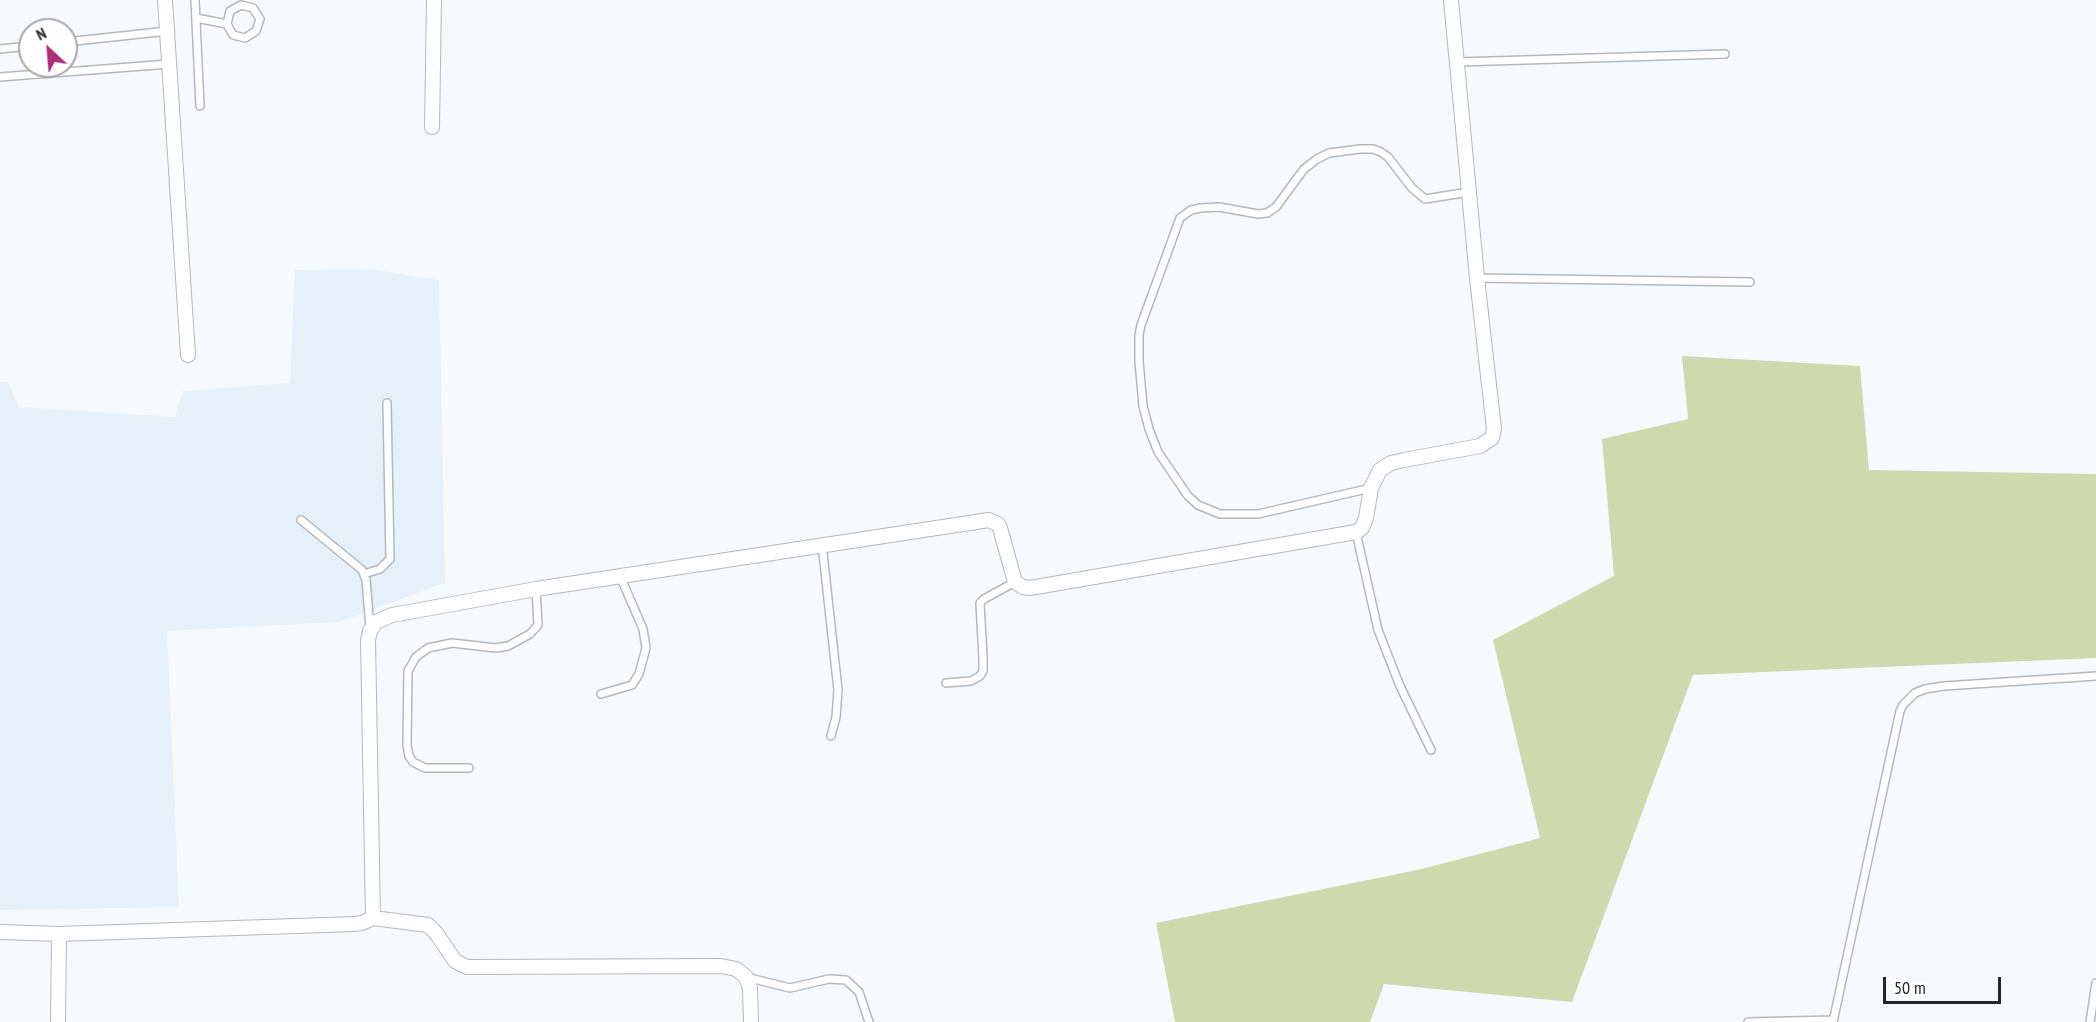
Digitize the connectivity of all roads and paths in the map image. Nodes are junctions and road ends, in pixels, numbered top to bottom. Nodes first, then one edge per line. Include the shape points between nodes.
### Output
1 (165, 0) edge
2 (195, 0) edge
3 (434, 0) edge
4 (1451, 0) edge
5 (196, 18) junction
6 (227, 24) junction
7 (168, 31) junction
8 (78, 41) edge
9 (18, 47) edge
10 (0, 49) edge
11 (1725, 54) dead end
12 (1458, 62) junction
13 (169, 64) junction
14 (0, 77) edge
15 (200, 106) dead end
16 (432, 127) dead end
17 (1469, 192) junction
18 (1477, 278) junction
19 (1750, 282) dead end
20 (188, 355) dead end
21 (387, 403) dead end
22 (1371, 488) junction
23 (301, 520) dead end
24 (1356, 532) junction
25 (822, 544) junction
26 (364, 574) junction
27 (620, 576) junction
28 (1015, 582) junction
29 (537, 589) junction
30 (370, 631) junction
31 (2096, 676) edge
32 (946, 683) dead end
33 (601, 694) dead end
34 (831, 736) dead end
35 (1431, 750) dead end
36 (469, 768) dead end
37 (373, 918) junction
38 (0, 932) edge
39 (60, 934) junction
40 (746, 977) junction
41 (2096, 983) edge
42 (1833, 1021) edge
43 (58, 1022) edge
44 (751, 1022) edge
45 (869, 1022) edge
46 (1748, 1022) edge
47 (2090, 1022) edge

1 - 7 street
2 - 5 lane
3 - 16 street
4 - 12 street
5 - 6 lane
5 - 15 lane
6 - 6 lane via 230,11 241,5 253,8 260,19 256,31 245,38 233,34
7 - 8 lane
7 - 13 street
9 - 10 lane
11 - 12 lane
12 - 17 street
13 - 14 lane
13 - 20 street
17 - 18 street
17 - 22 lane via 1425,199 1381,152 1360,149 1329,153 1304,170 1267,213 1201,208 1180,218 1142,325 1139,335 1143,406 1149,429 1164,461 1198,506 1220,514 1258,514
18 - 19 lane
18 - 22 street via 1492,438 1480,446 1391,463 1380,470
21 - 26 lane via 390,559 380,569
22 - 24 street via 1365,524
23 - 26 lane via 357,564
24 - 28 street via 1030,588
24 - 35 lane via 1378,630
25 - 27 street
25 - 28 street via 989,520 1000,528
25 - 34 lane via 838,690
26 - 30 lane
27 - 29 street
27 - 33 lane via 643,629 646,648 632,685
28 - 32 lane via 980,603 980,676 971,681
29 - 30 street via 392,615 376,622
29 - 36 lane via 538,625 530,634 496,648 452,644 428,648 416,657 408,671 409,756 425,768
30 - 37 street
31 - 42 lane via 1944,686 1915,693 1903,705
37 - 39 street via 354,924
37 - 40 street via 428,925 455,961 467,967 722,966 736,969
38 - 39 street
39 - 43 street
40 - 44 street
40 - 45 lane via 790,988 829,979 846,980 859,992
41 - 47 lane
42 - 46 lane

